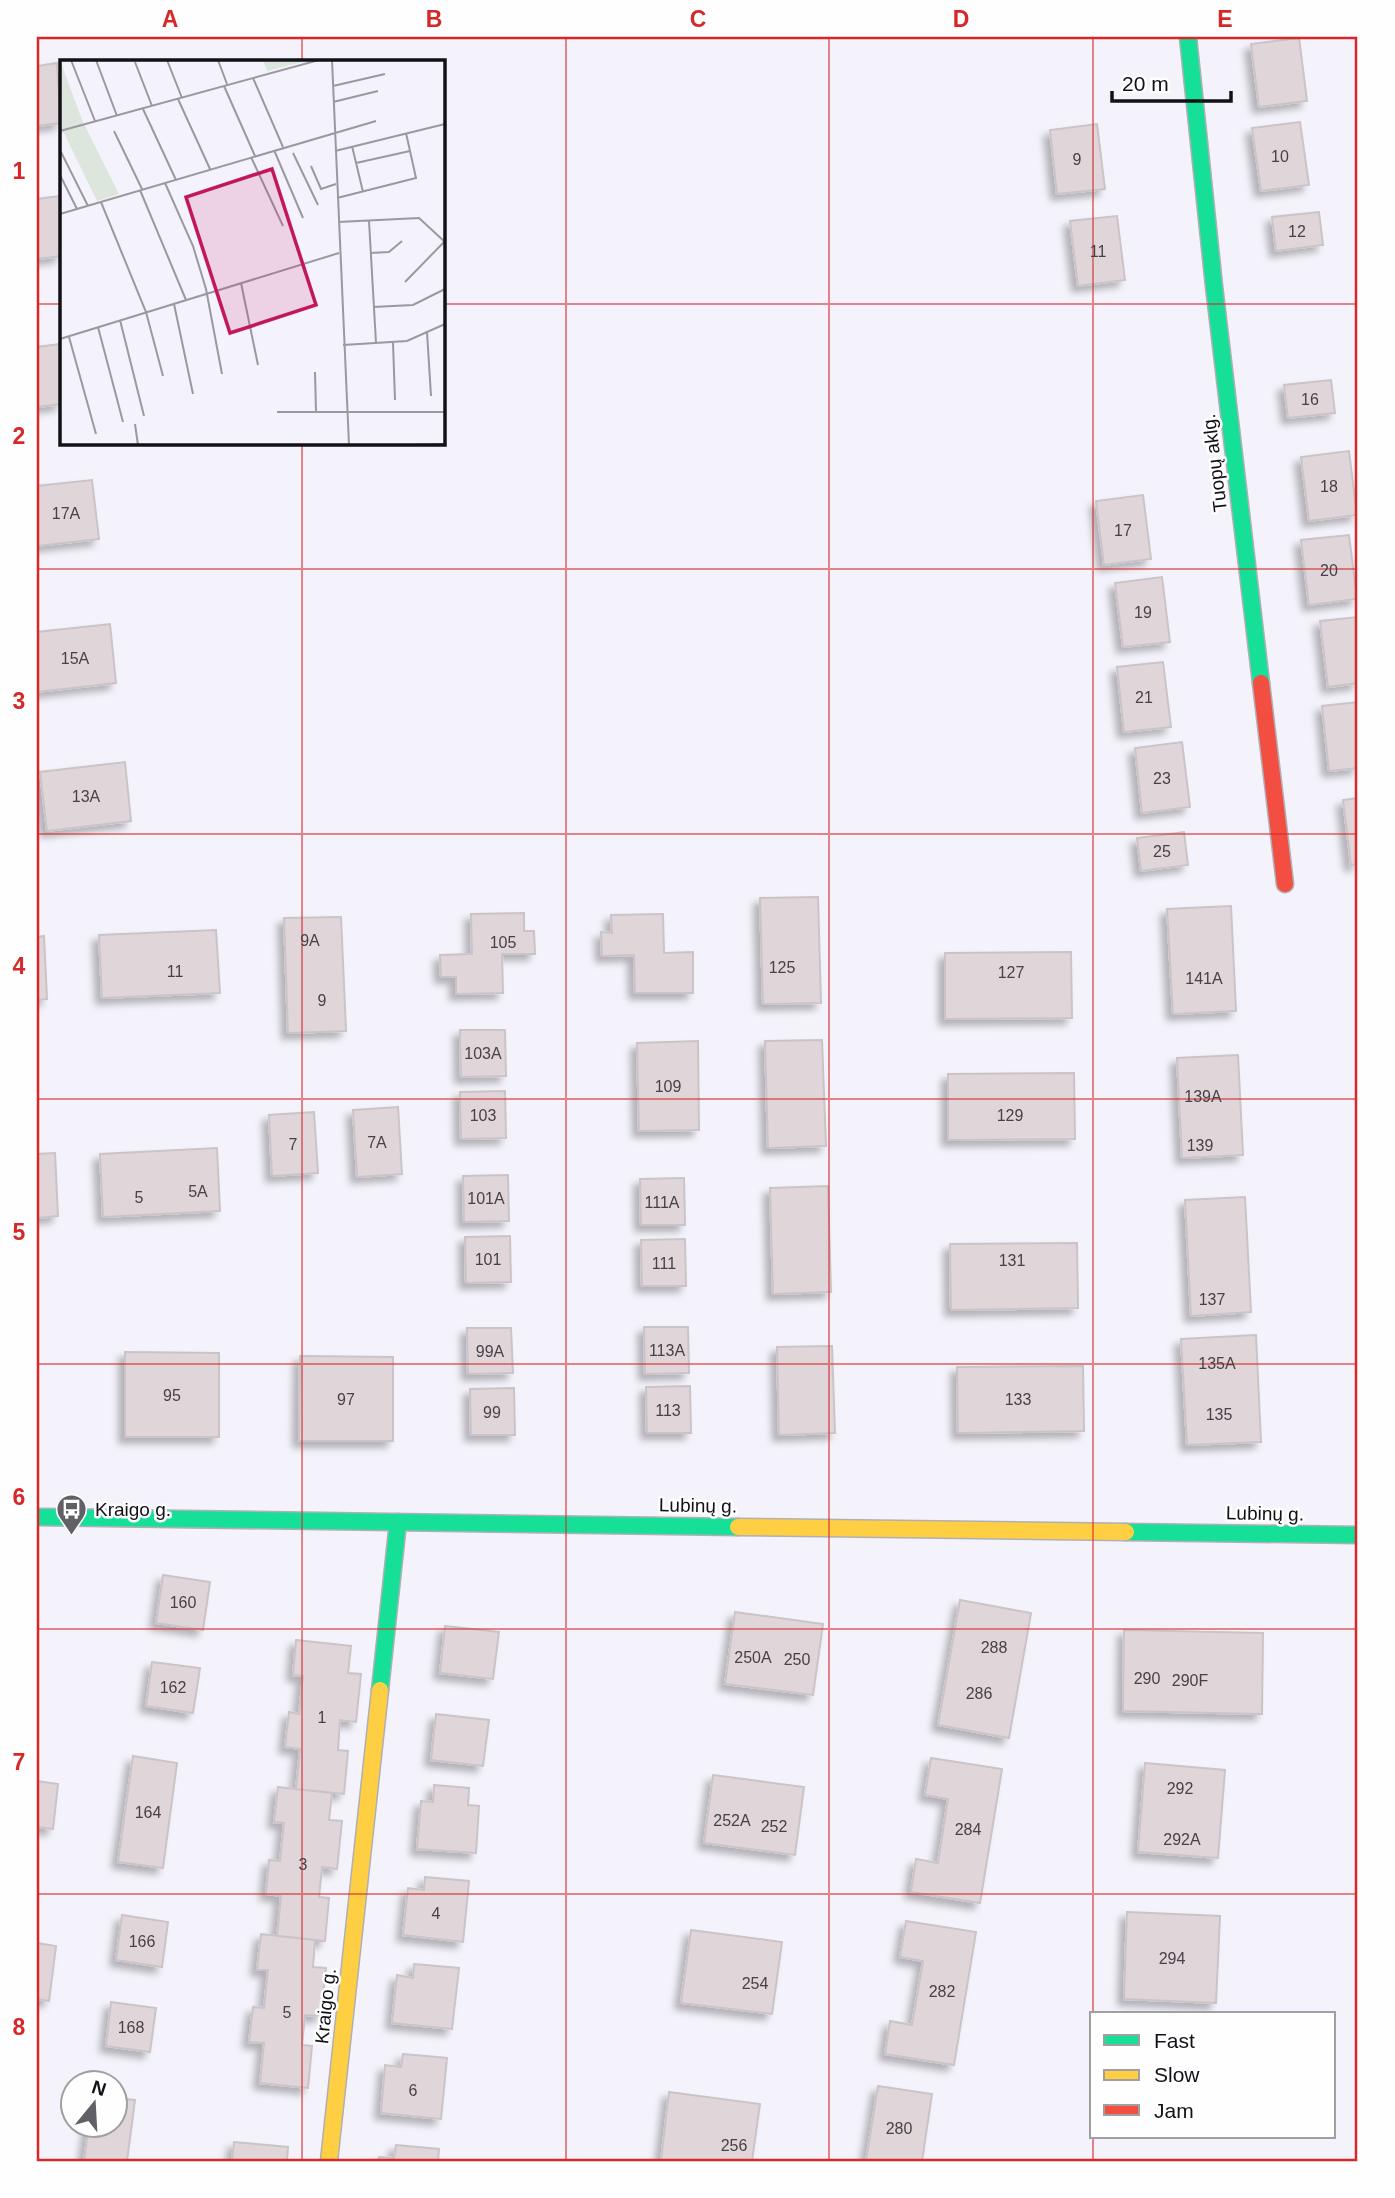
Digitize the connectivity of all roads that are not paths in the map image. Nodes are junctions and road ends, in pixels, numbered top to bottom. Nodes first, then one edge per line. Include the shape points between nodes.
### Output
1 (1188, 37) edge
2 (1285, 884) dead end
3 (37, 1517) edge
4 (398, 1522) junction
5 (1358, 1535) edge
6 (329, 2161) edge

1 - 2 street, Tuopų aklg.
3 - 4 street, Lubinų g.
4 - 5 street, Lubinų g.
4 - 6 street, Kraigo g.

